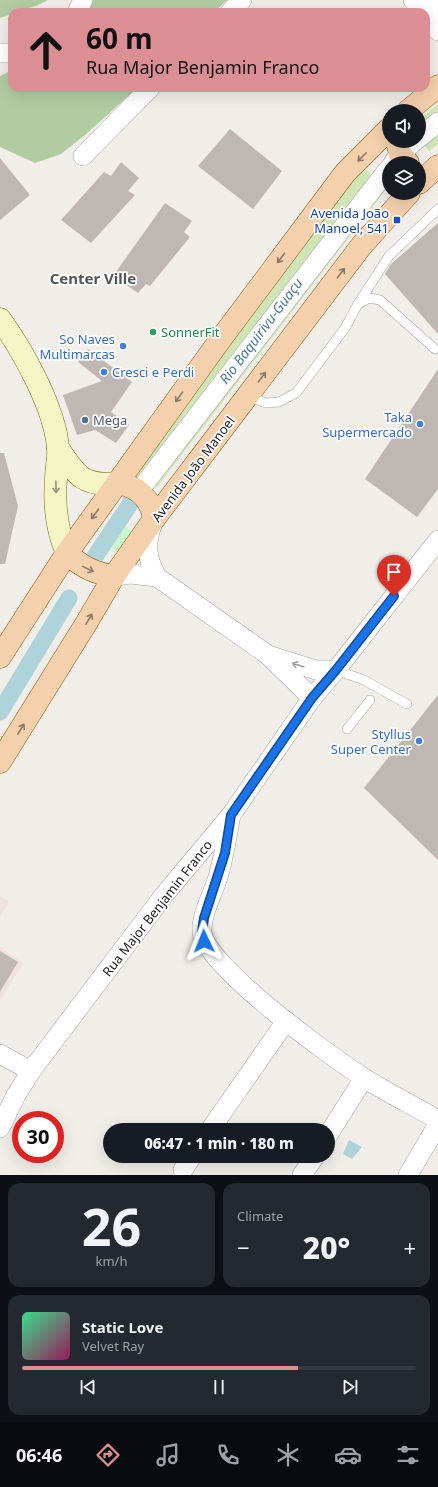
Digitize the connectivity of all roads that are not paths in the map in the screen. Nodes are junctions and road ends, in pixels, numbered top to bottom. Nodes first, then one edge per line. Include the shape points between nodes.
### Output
1 (242, 0) edge
2 (412, 0) edge
3 (430, 0) edge
4 (234, 8) edge
5 (419, 8) edge
6 (438, 10) edge
7 (430, 22) edge
8 (438, 32) edge
9 (438, 86) edge
10 (146, 92) edge
11 (416, 104) edge
12 (438, 122) edge
13 (426, 132) edge
14 (382, 136) edge
15 (400, 155) edge
16 (83, 156) dead end
17 (403, 200) edge
18 (438, 208) edge
19 (358, 304) junction
20 (0, 319) edge
21 (435, 349) dead end
22 (248, 396) junction
23 (58, 448) junction
24 (118, 483) junction
25 (139, 491) junction
26 (154, 519) junction
27 (438, 540) edge
28 (67, 553) junction
29 (114, 576) junction
30 (157, 577) junction
31 (268, 655) junction
32 (0, 657) edge
33 (336, 670) junction
34 (312, 698) junction
35 (370, 700) dead end
36 (408, 704) dead end
37 (347, 729) dead end
38 (0, 762) edge
39 (231, 815) junction
40 (286, 1020) junction
41 (0, 1054) edge
42 (31, 1071) junction
43 (364, 1078) junction
44 (438, 1120) edge
45 (215, 1123) edge
46 (335, 1124) edge
47 (438, 1124) edge
48 (0, 1128) edge
49 (310, 1163) edge
50 (302, 1175) edge
51 (408, 1175) edge

1 - 4 street
2 - 5 street
3 - 6 street
7 - 8 street
9 - 11 main road
10 - 16 street
12 - 13 street
14 -> 24 main road via 345,173 316,211
15 - 25 street
22 -> 17 main road, Avenida João Manoel via 362,245
18 - 19 lane via 389,256
19 - 21 lane via 370,298 380,300
19 - 22 lane via 345,328 296,393 279,402 266,403
20 - 23 street via 10,332 40,387 51,416
22 - 26 main road, Avenida João Manoel
23 - 24 street via 72,469 86,481
23 -> 28 street via 57,519 60,537
24 - 25 main road via 132,486
24 -> 28 main road
25 - 26 main road via 150,502
26 - 29 main road, Avenida João Manoel
26 - 30 street via 150,531 148,561
27 - 33 street, Rua Major Benjamin Franco
28 -> 29 main road via 83,567
28 - 32 main road
29 - 30 street via 131,574
38 -> 29 main road, Avenida João Manoel
30 - 31 street
33 -> 31 street via 316,670
31 - 34 street
33 - 34 street, Rua Major Benjamin Franco
33 - 36 lane via 364,680
34 - 39 street, Rua Major Benjamin Franco
35 - 37 lane
39 - 40 street via 225,853 204,918 204,941 225,969
39 - 42 street, Rua Major Benjamin Franco via 164,895
40 - 43 street
40 - 45 street
41 - 42 street
42 - 48 street, Rua Major Benjamin Franco
43 - 44 street
43 - 46 street
47 - 51 street
49 - 50 street

